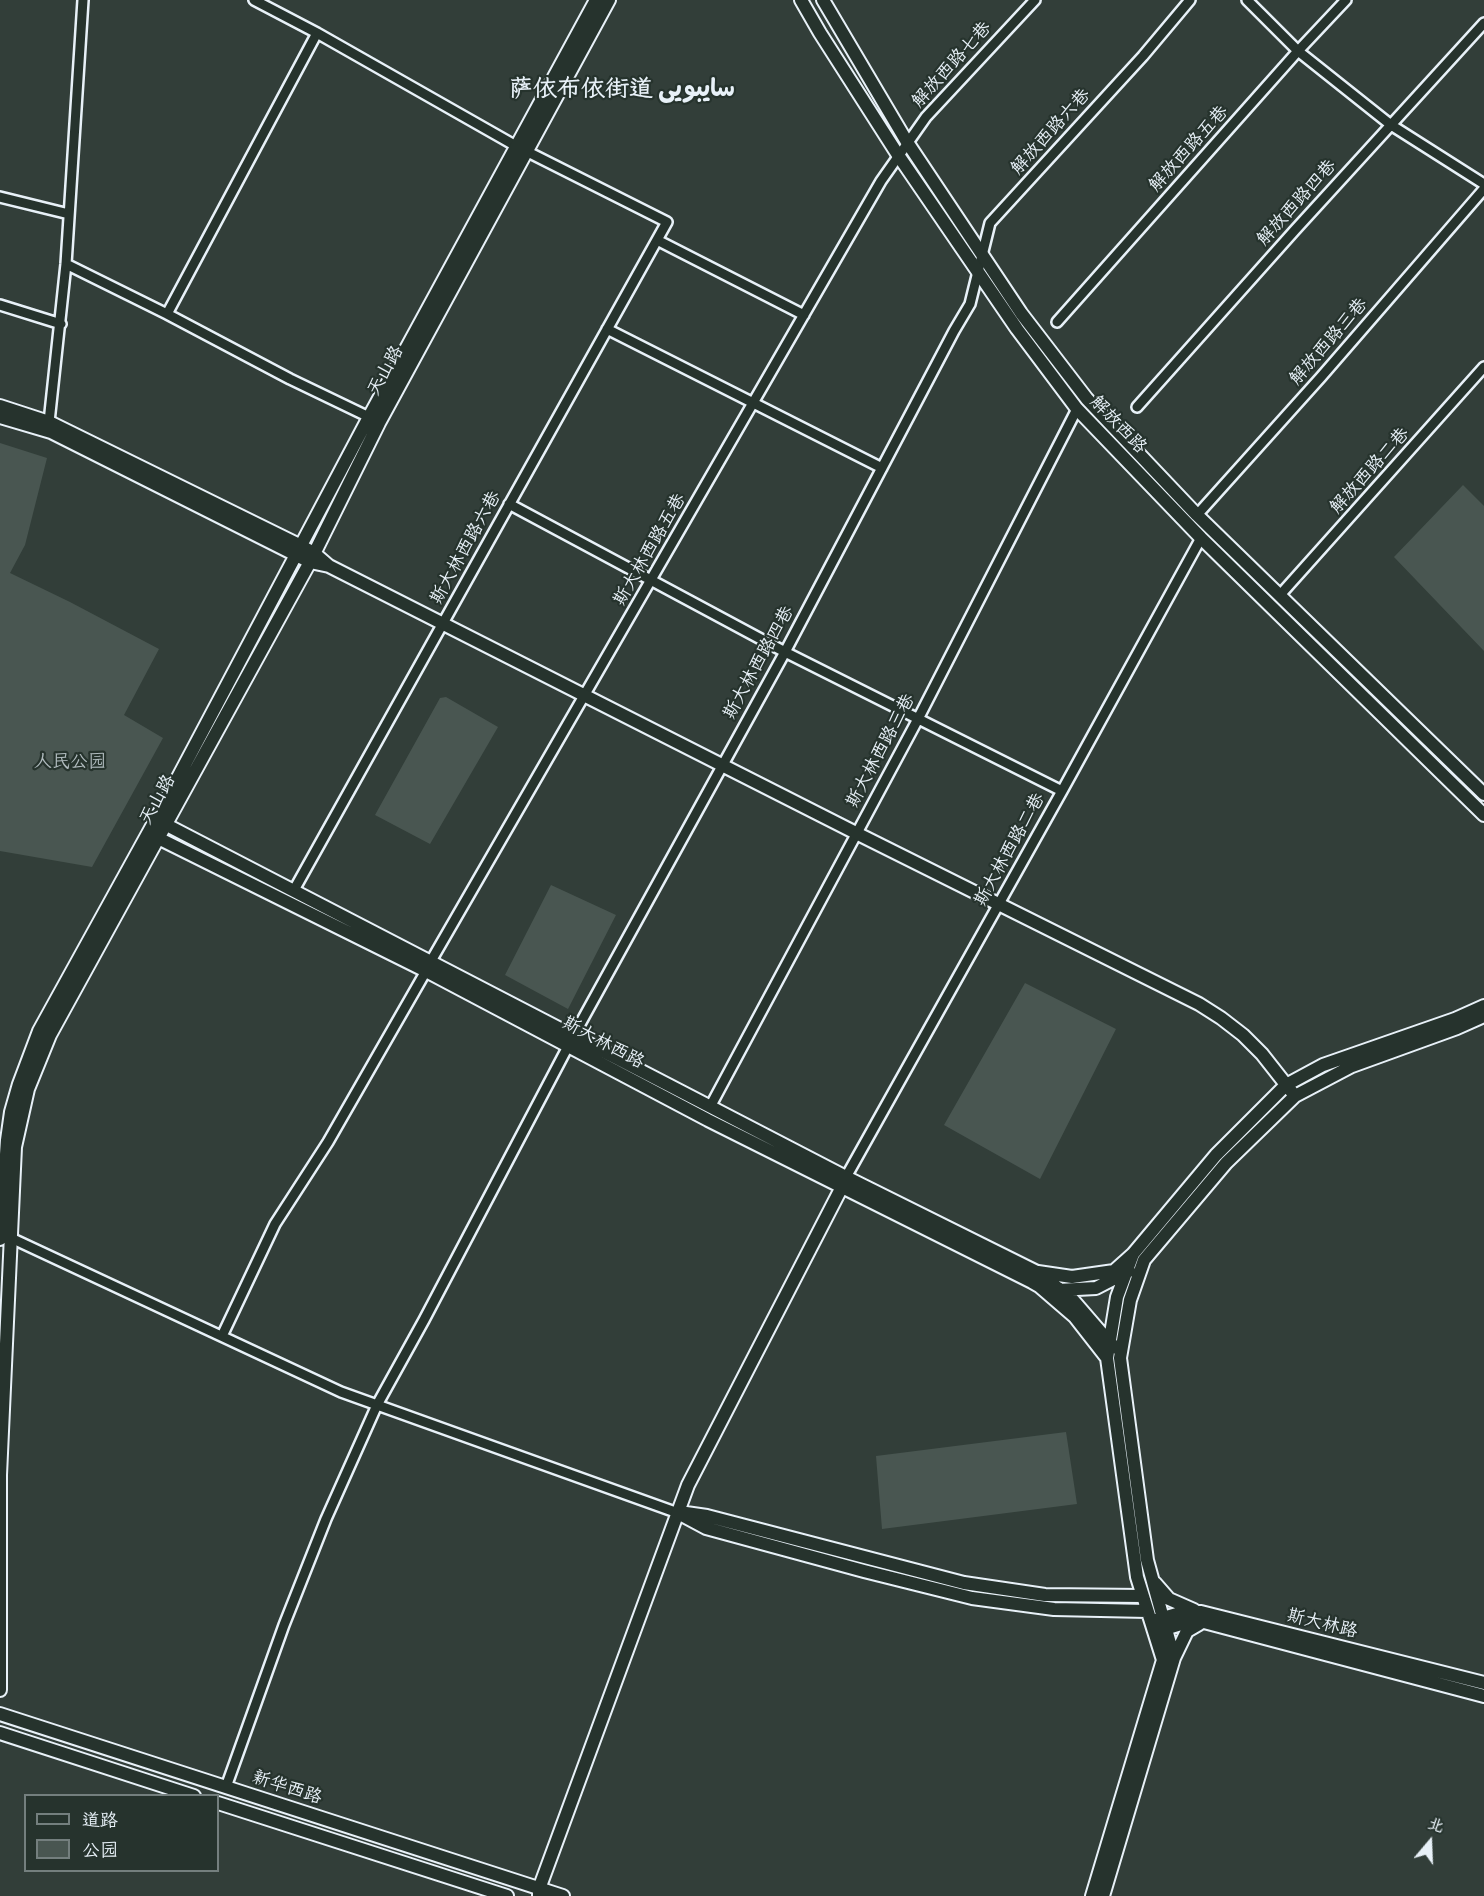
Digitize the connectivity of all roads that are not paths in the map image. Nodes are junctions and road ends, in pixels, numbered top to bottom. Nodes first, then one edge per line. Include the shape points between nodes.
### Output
1 (83, 0) edge
2 (254, 0) edge
3 (596, 0) edge
4 (609, 0) edge
5 (801, 0) edge
6 (823, 0) edge
7 (1035, 0) edge
8 (1190, 0) edge
9 (1247, 0) edge
10 (1346, 0) edge
11 (1484, 23) edge
12 (317, 33) junction
13 (1298, 51) junction
14 (1391, 124) junction
15 (908, 142) junction
16 (521, 148) junction
17 (898, 155) junction
18 (1484, 184) edge
19 (1484, 189) edge
20 (0, 197) edge
21 (69, 214) junction
22 (657, 240) junction
23 (982, 255) junction
24 (66, 264) junction
25 (978, 272) junction
26 (970, 304) joint
27 (0, 305) edge
28 (167, 314) junction
29 (804, 315) junction
30 (1058, 322) dead end
31 (61, 324) junction
32 (607, 329) junction
33 (1484, 367) edge
34 (753, 404) junction
35 (0, 406) edge
36 (1137, 407) dead end
37 (1077, 409) junction
38 (0, 417) edge
39 (369, 417) junction
40 (49, 422) junction
41 (882, 468) junction
42 (509, 504) junction
43 (1197, 515) junction
44 (1201, 538) junction
45 (299, 550) junction
46 (312, 557) junction
47 (652, 579) junction
48 (1280, 595) junction
49 (443, 623) junction
50 (785, 652) junction
51 (586, 695) junction
52 (918, 719) junction
53 (723, 764) junction
54 (1062, 791) junction
55 (1484, 794) edge
56 (1484, 814) edge
57 (161, 822) junction
58 (856, 833) junction
59 (153, 836) junction
60 (294, 890) junction
61 (999, 903) junction
62 (429, 966) junction
63 (1484, 1006) edge
64 (1484, 1016) edge
65 (572, 1040) junction
66 (1286, 1085) junction
67 (1295, 1096) junction
68 (710, 1107) junction
69 (844, 1182) junction
70 (4, 1238) edge
71 (1132, 1254) junction
72 (1144, 1260) junction
73 (1036, 1272) junction
74 (1126, 1273) junction
75 (1039, 1286) junction
76 (1061, 1290) junction
77 (222, 1336) junction
78 (1110, 1343) junction
79 (1121, 1351) junction
80 (1107, 1358) junction
81 (377, 1405) junction
82 (0, 1475) edge
83 (678, 1513) junction
84 (1150, 1575) junction
85 (1143, 1596) junction
86 (1203, 1617) junction
87 (1156, 1622) junction
88 (1169, 1659) junction
89 (1484, 1683) edge
90 (0, 1690) edge
91 (1484, 1696) edge
92 (0, 1714) edge
93 (0, 1733) edge
94 (226, 1787) junction
95 (188, 1794) edge
96 (219, 1803) edge
97 (537, 1894) edge
98 (507, 1896) edge
99 (563, 1896) edge
100 (1092, 1896) edge
101 (1103, 1896) edge

1 - 21 street
2 - 12 street
3 - 16 main road, 天山路
4 - 16 main road, 天山路
5 - 17 main road, 解放西路
6 - 15 main road, 解放西路
7 - 15 street, 解放西路七巷 via 926,117
8 - 23 street, 解放西路六巷 via 990,223
9 - 13 street
10 - 13 street, 解放西路五巷
11 - 14 street, 解放西路四巷
12 - 16 street
12 - 28 street
13 - 14 street
13 - 30 street, 解放西路五巷
14 - 18 street
14 - 36 street, 解放西路四巷
15 - 17 street, 解放西路七巷
15 - 23 main road, 解放西路
16 - 22 street, 斯大林西路六巷 via 667,222
16 - 39 main road, 天山路
16 - 46 main road, 天山路
17 - 25 main road, 解放西路
17 - 29 street, 斯大林西路五巷
19 - 43 street, 解放西路三巷
20 - 21 street
21 - 24 street
22 - 29 street
22 - 32 street, 斯大林西路六巷
23 - 25 street, 解放西路六巷
23 - 43 main road, 解放西路 via 1087,399
24 - 28 street
24 - 31 street
25 - 26 street, 解放西路六巷
25 - 37 main road, 解放西路
26 - 41 street, 斯大林西路四巷
27 - 31 street
28 - 39 street
29 - 34 street, 斯大林西路五巷
31 - 40 street
32 - 34 street
32 - 42 street, 斯大林西路六巷
33 - 48 street, 解放西路二巷
34 - 41 street
34 - 47 street, 斯大林西路五巷
35 - 40 main road
37 - 44 main road, 解放西路
37 - 52 street, 斯大林西路三巷
38 - 45 main road via 51,432
39 - 45 main road, 天山路
40 - 45 main road
41 - 50 street, 斯大林西路四巷
42 - 47 street
42 - 49 street, 斯大林西路六巷
43 - 48 main road, 解放西路
44 - 54 street, 斯大林西路二巷
44 - 56 main road, 解放西路
45 - 46 main road
45 - 57 main road, 天山路
46 - 49 main road
46 - 57 main road, 天山路
47 - 50 street
47 - 51 street, 斯大林西路五巷
48 - 55 main road, 解放西路
49 - 51 main road
49 - 60 street, 斯大林西路六巷
50 - 52 street
50 - 53 street, 斯大林西路四巷
51 - 53 main road
51 - 62 street, 斯大林西路五巷
52 - 54 street
52 - 58 street, 斯大林西路三巷
53 - 58 main road
53 - 65 street, 斯大林西路四巷
54 - 61 street, 斯大林西路二巷
57 - 59 main road, 天山路
57 - 60 main road, 斯大林西路
58 - 61 main road
58 - 68 street, 斯大林西路三巷
59 - 62 main road, 斯大林西路
59 - 70 main road, 天山路 via 39,1031 19,1084 7,1140
60 - 62 main road, 斯大林西路
61 - 66 main road via 1199,1004 1243,1035
61 - 69 street, 斯大林西路二巷
62 - 65 main road, 斯大林西路
62 - 77 street, 斯大林西路五巷 via 328,1142 275,1224
63 - 66 main road via 1323,1065
64 - 67 main road via 1352,1066
65 - 68 main road, 斯大林西路
65 - 69 main road, 斯大林西路 via 708,1120
65 - 81 street, 斯大林西路四巷
66 - 67 main road
66 - 71 main road via 1216,1155
67 - 72 main road via 1226,1163
68 - 69 main road, 斯大林西路
69 - 73 main road, 斯大林西路
69 - 75 main road, 斯大林西路
69 - 83 main road via 688,1485
70 - 77 street
70 - 82 main road, 天山路
71 - 73 main road via 1114,1271 1072,1277
71 - 74 main road
72 - 74 main road
72 - 79 main road via 1130,1300
73 - 76 main road
74 - 76 main road via 1096,1288
74 - 78 main road via 1117,1297
75 - 76 main road
75 - 80 main road via 1075,1317
76 - 78 main road
77 - 81 street
78 - 79 main road
78 - 80 main road
79 - 84 main road
80 - 85 main road via 1134,1561
81 - 83 street
81 - 94 street, 斯大林西路四巷 via 284,1625
82 - 90 main road, 天山路
83 - 85 main road via 707,1516 964,1583 1045,1595
83 - 87 main road, 斯大林路 via 706,1528 972,1598
83 - 97 main road
84 - 86 main road via 1169,1599
84 - 87 main road
85 - 87 main road
86 - 87 main road, 斯大林路 via 1191,1622
86 - 88 main road via 1186,1631
86 - 89 main road, 斯大林路
86 - 91 main road, 斯大林路
87 - 88 main road
88 - 100 main road
88 - 101 main road
92 - 94 main road, 新华西路
93 - 95 main road
94 - 97 main road, 新华西路
96 - 98 main road, 新华西路
97 - 99 main road, 新华西路

